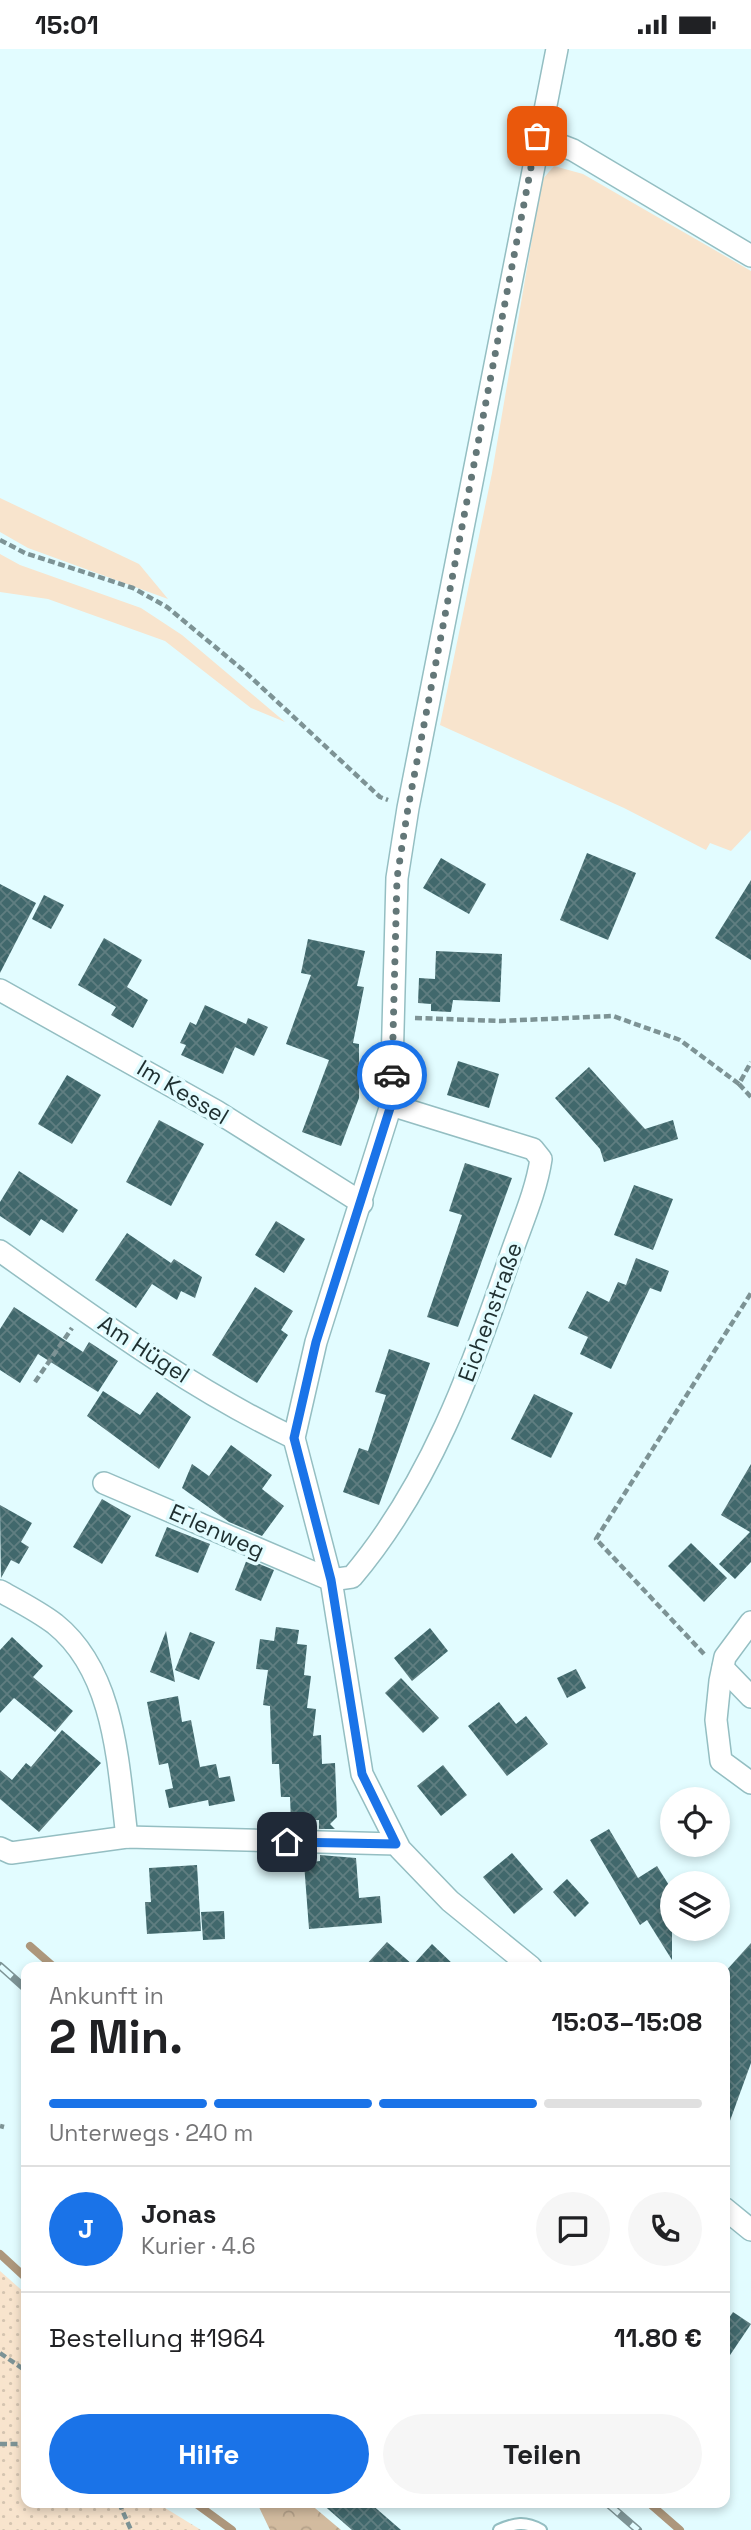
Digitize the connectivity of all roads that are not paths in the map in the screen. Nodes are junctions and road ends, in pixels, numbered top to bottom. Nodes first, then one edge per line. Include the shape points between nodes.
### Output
1 (557, 49) edge
2 (537, 136) junction
3 (751, 256) edge
4 (0, 990) edge
5 (391, 1105) junction
6 (362, 1203) junction
7 (0, 1251) edge
8 (294, 1438) junction
9 (104, 1483) dead end
10 (331, 1580) junction
11 (0, 1591) edge
12 (751, 1622) edge
13 (724, 1663) junction
14 (751, 1696) edge
15 (751, 1783) edge
16 (127, 1837) junction
17 (396, 1844) junction
18 (0, 1848) edge
19 (525, 1962) edge
20 (730, 2213) edge
21 (751, 2230) edge
22 (499, 2530) edge
23 (541, 2530) edge

1 - 2 street
2 - 3 street via 573,150
2 - 5 street via 397,878
4 - 6 street, Im Kessel via 216,1111
5 - 6 street
5 - 10 street, Eichenstraße via 533,1149 541,1159 489,1321 421,1476 383,1540 352,1577
6 - 8 street via 316,1342
7 - 8 street, Am Hügel via 220,1398
8 - 10 street
9 - 10 street, Erlenweg
10 - 17 street via 362,1774
11 - 16 street via 57,1625 84,1657 114,1735
12 - 13 street
13 - 14 street
13 - 15 street via 716,1720 721,1761
16 - 17 street
16 - 18 street via 12,1853
17 - 19 street via 450,1901
20 - 21 street
22 - 23 lane via 514,2523 528,2523

